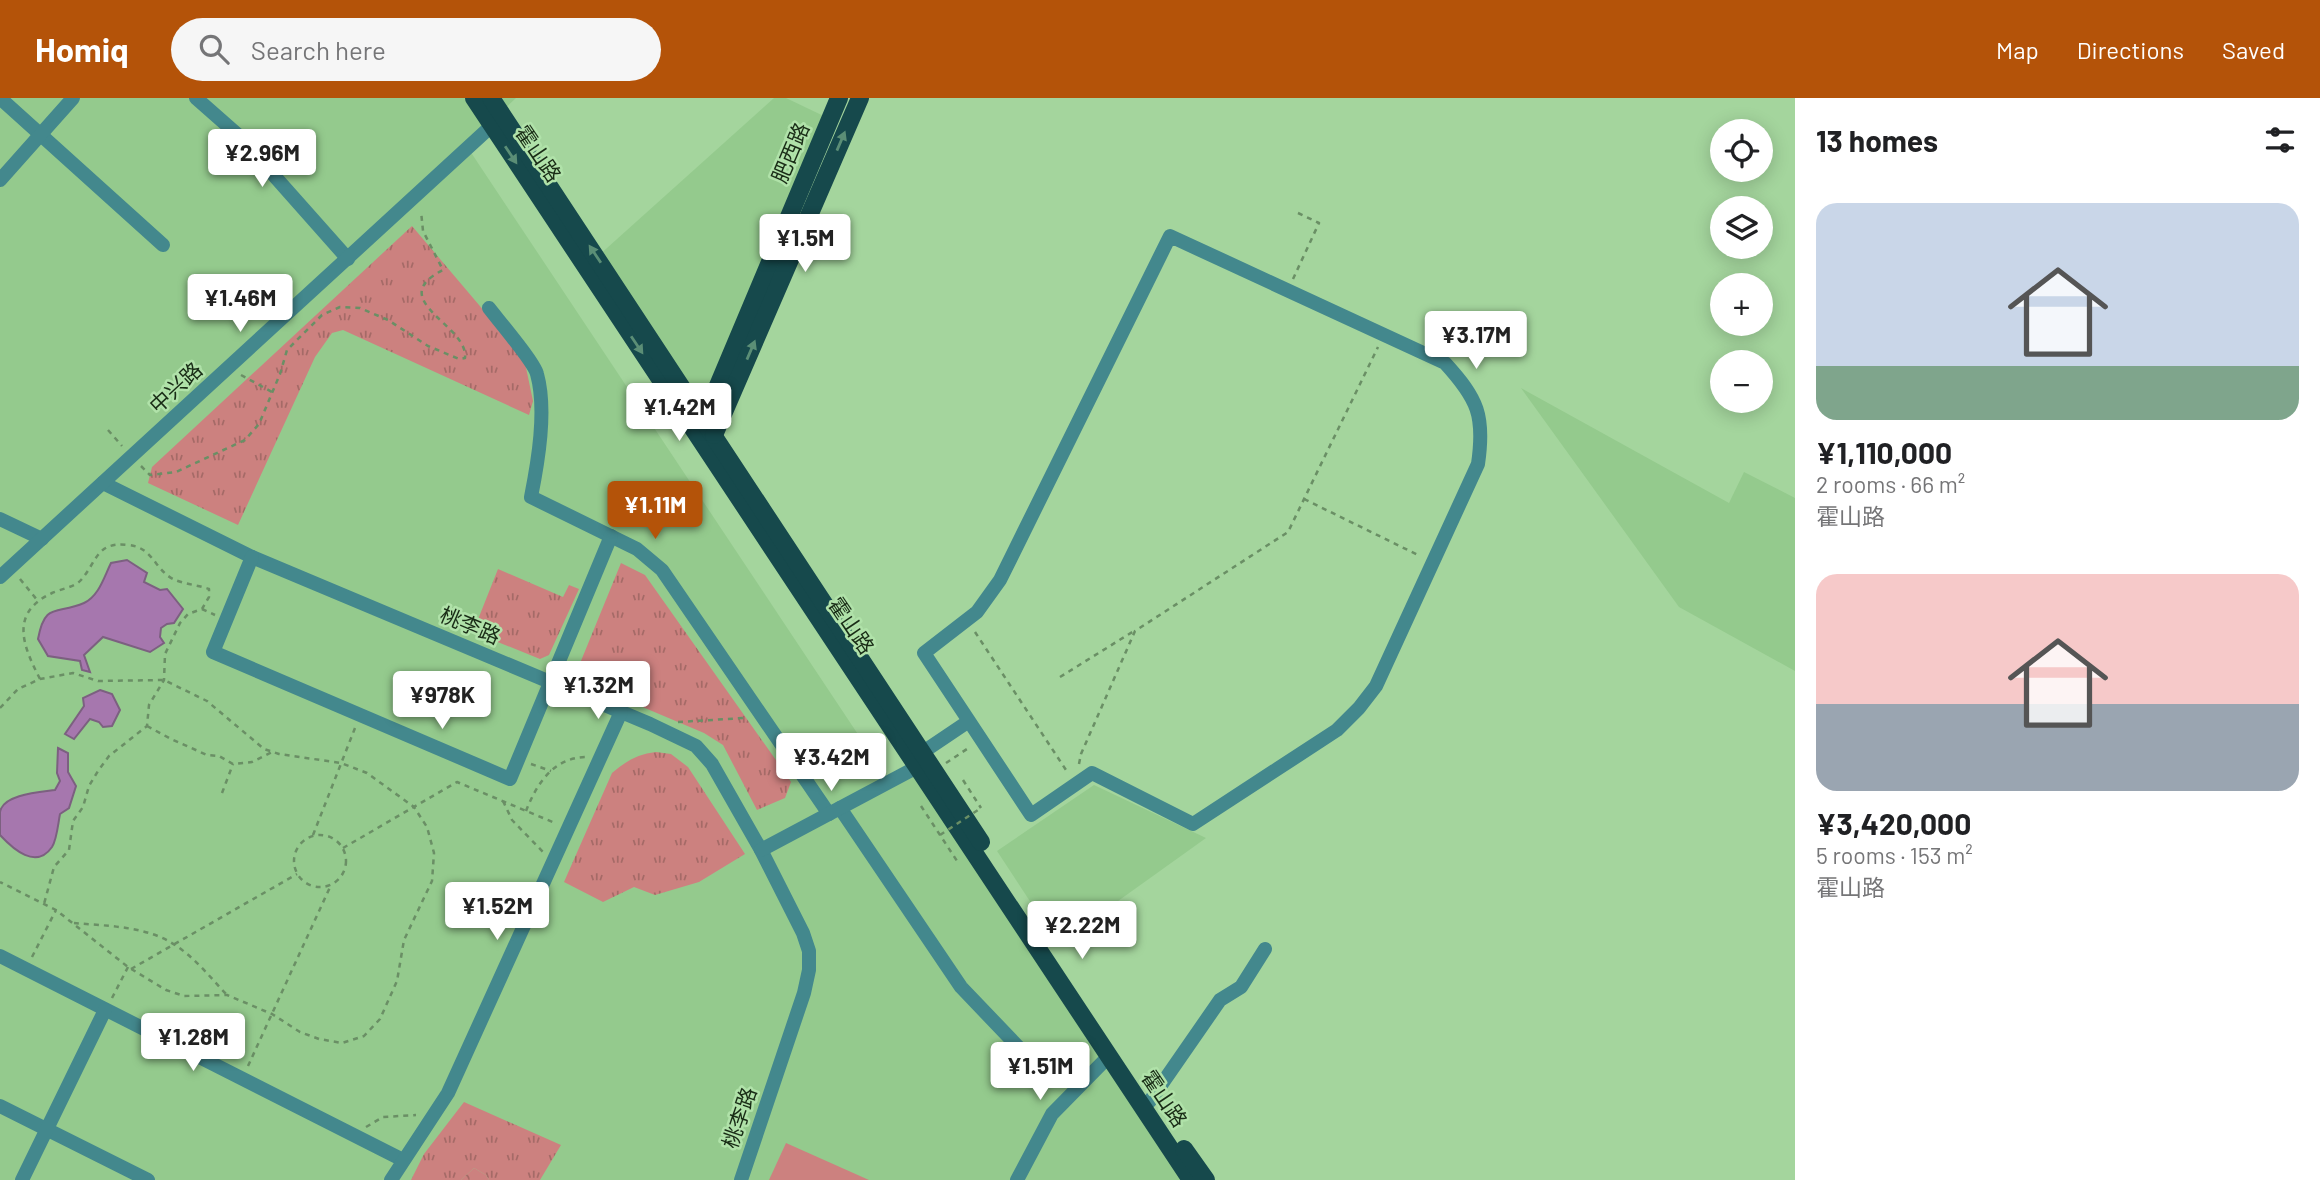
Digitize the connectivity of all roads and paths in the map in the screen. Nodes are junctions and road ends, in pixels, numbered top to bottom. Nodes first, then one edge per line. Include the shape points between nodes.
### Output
1 (0, 98) edge
2 (73, 98) edge
3 (196, 98) edge
4 (474, 98) edge
5 (491, 98) edge
6 (839, 98) edge
7 (860, 98) edge
8 (497, 121) junction
9 (40, 135) junction
10 (0, 180) edge
11 (419, 193) junction
12 (1298, 213) dead end
13 (163, 246) dead end
14 (348, 259) junction
15 (1287, 290) junction
16 (489, 308) dead end
17 (1384, 335) junction
18 (230, 367) junction
19 (272, 392) junction
20 (704, 419) junction
21 (108, 430) dead end
22 (714, 436) junction
23 (132, 456) junction
24 (103, 483) junction
25 (1304, 499) junction
26 (0, 519) edge
27 (611, 536) junction
28 (42, 539) junction
29 (252, 557) junction
30 (1433, 562) junction
31 (5, 572) edge
32 (38, 601) junction
33 (967, 621) junction
34 (1135, 631) junction
35 (1059, 677) dead end
36 (40, 678) junction
37 (164, 680) junction
38 (549, 681) junction
39 (0, 708) edge
40 (621, 712) junction
41 (360, 715) junction
42 (762, 716) junction
43 (969, 721) junction
44 (650, 724) junction
45 (146, 726) junction
46 (981, 740) junction
47 (272, 752) junction
48 (600, 757) junction
49 (518, 758) junction
50 (341, 763) junction
51 (925, 763) junction
52 (233, 764) junction
53 (551, 771) junction
54 (963, 780) dead end
55 (1076, 784) junction
56 (222, 793) dead end
57 (503, 801) junction
58 (921, 806) dead end
59 (414, 807) junction
60 (526, 811) junction
61 (834, 811) junction
62 (568, 828) junction
63 (313, 835) junction
64 (940, 835) junction
65 (343, 848) junction
66 (761, 850) junction
67 (553, 862) junction
68 (959, 864) dead end
69 (297, 874) junction
70 (0, 882) edge
71 (331, 885) junction
72 (44, 904) junction
73 (56, 910) junction
74 (71, 922) junction
75 (174, 944) junction
76 (1265, 949) dead end
77 (0, 956) edge
78 (129, 968) junction
79 (26, 969) junction
80 (227, 995) junction
81 (105, 1010) junction
82 (272, 1014) junction
83 (1025, 1054) dead end
84 (1108, 1057) junction
85 (242, 1078) junction
86 (1150, 1101) junction
87 (0, 1106) edge
88 (433, 1115) junction
89 (47, 1130) junction
90 (355, 1136) junction
91 (403, 1160) junction
92 (22, 1180) edge
93 (148, 1180) edge
94 (391, 1180) edge
95 (741, 1180) edge
96 (1017, 1180) edge
97 (1191, 1180) edge
98 (1206, 1180) edge

1 - 9 street
2 - 9 street
3 - 14 street via 238,135
4 - 8 main road, 霍山路
5 - 8 main road, 霍山路
6 - 20 main road, 肥西路
22 -> 7 main road, 肥西路
8 - 11 street, 中兴路
20 -> 8 main road, 霍山路
8 -> 51 main road, 霍山路
9 - 10 street
9 - 13 street
11 - 14 street, 中兴路
11 - 19 path via 424,231 443,270 429,277 422,289 423,299 434,316 456,334 466,358 428,346 360,308 340,307 322,315 286,350
12 - 15 path via 1318,223
14 - 18 street, 中兴路
15 - 17 street
15 - 33 street via 1170,236 1000,580
16 - 27 street via 537,372 539,458 531,497
17 - 25 path
17 - 30 street via 1445,363 1478,409 1482,434 1478,464
18 - 19 path
18 - 23 street, 中兴路
19 - 23 path via 259,424 245,440 176,472 150,475
20 - 22 main road, 霍山路
21 - 23 path
22 - 51 main road, 霍山路
23 - 24 street, 中兴路
24 - 28 street, 中兴路
24 - 29 street, 桃李路
25 - 30 path
25 - 34 path via 1288,531
26 - 28 street
27 - 38 street
27 - 42 street via 638,549 662,570
28 - 31 street, 中兴路
29 - 38 street, 桃李路
29 - 41 street via 213,652
30 - 55 street via 1376,686 1359,708 1337,730 1193,824 1092,773
31 - 32 path
32 - 36 path via 22,635
32 - 37 path via 80,582 96,555 107,547 128,545 148,552 163,572 176,580 209,589 202,609 180,623 165,653
33 - 43 street via 924,653
33 - 55 path
34 - 35 path
34 - 55 path via 1081,754
36 - 37 path via 74,673 98,681
36 - 39 path via 18,689
37 - 45 path via 149,705
37 - 47 path via 207,701
38 - 40 street, 桃李路
38 - 49 street
40 - 44 street, 桃李路
40 - 48 street
41 - 49 street via 510,779
41 - 50 path
42 - 44 path
42 - 61 street
43 - 46 street
43 - 51 street
44 - 66 street, 桃李路 via 701,750
45 - 52 path
45 - 72 path via 97,771 73,821 69,850 54,867
46 - 51 path
46 - 55 street via 1031,815
47 - 50 path
47 - 52 path
48 - 53 path via 574,757
48 - 62 street
49 - 53 path
50 - 59 path via 367,773
50 - 63 path
51 - 61 street
51 - 84 main road, 霍山路
51 - 86 main road, 霍山路
52 - 56 path
53 - 60 path via 536,788
54 - 64 path, bridge via 981,808
57 - 59 path via 457,782
57 - 60 path
57 - 67 path via 512,820
58 - 64 path
59 - 65 path
59 - 82 path via 428,827 432,881 404,940 397,981 380,1018 364,1036 342,1043 300,1032
60 - 62 path
61 - 66 street
61 - 83 street via 961,987
62 - 67 street
63 - 65 path via 330,836
63 - 69 path via 294,853
64 - 68 path
65 - 71 path via 346,865
66 - 95 street, 桃李路 via 803,933 809,970
67 - 88 street via 448,1093
69 - 71 path via 313,887
69 - 75 path
70 - 72 path
71 - 82 path
72 - 73 path
73 - 74 path
73 - 79 path
74 - 75 path via 128,929
74 - 78 path
75 - 78 path
75 - 80 path
76 - 86 street via 1241,987 1220,1000
77 - 79 street
78 - 80 path via 184,996
78 - 81 path
79 - 81 street
80 - 82 path
81 - 85 street
81 - 89 street
82 - 85 path
84 - 96 street via 1052,1114
84 - 97 main road, 霍山路
85 - 90 street
86 - 98 main road, 霍山路
87 - 89 street
88 - 90 path via 383,1117
88 - 91 street
89 - 92 street
89 - 93 street
90 - 91 street
91 - 94 street

